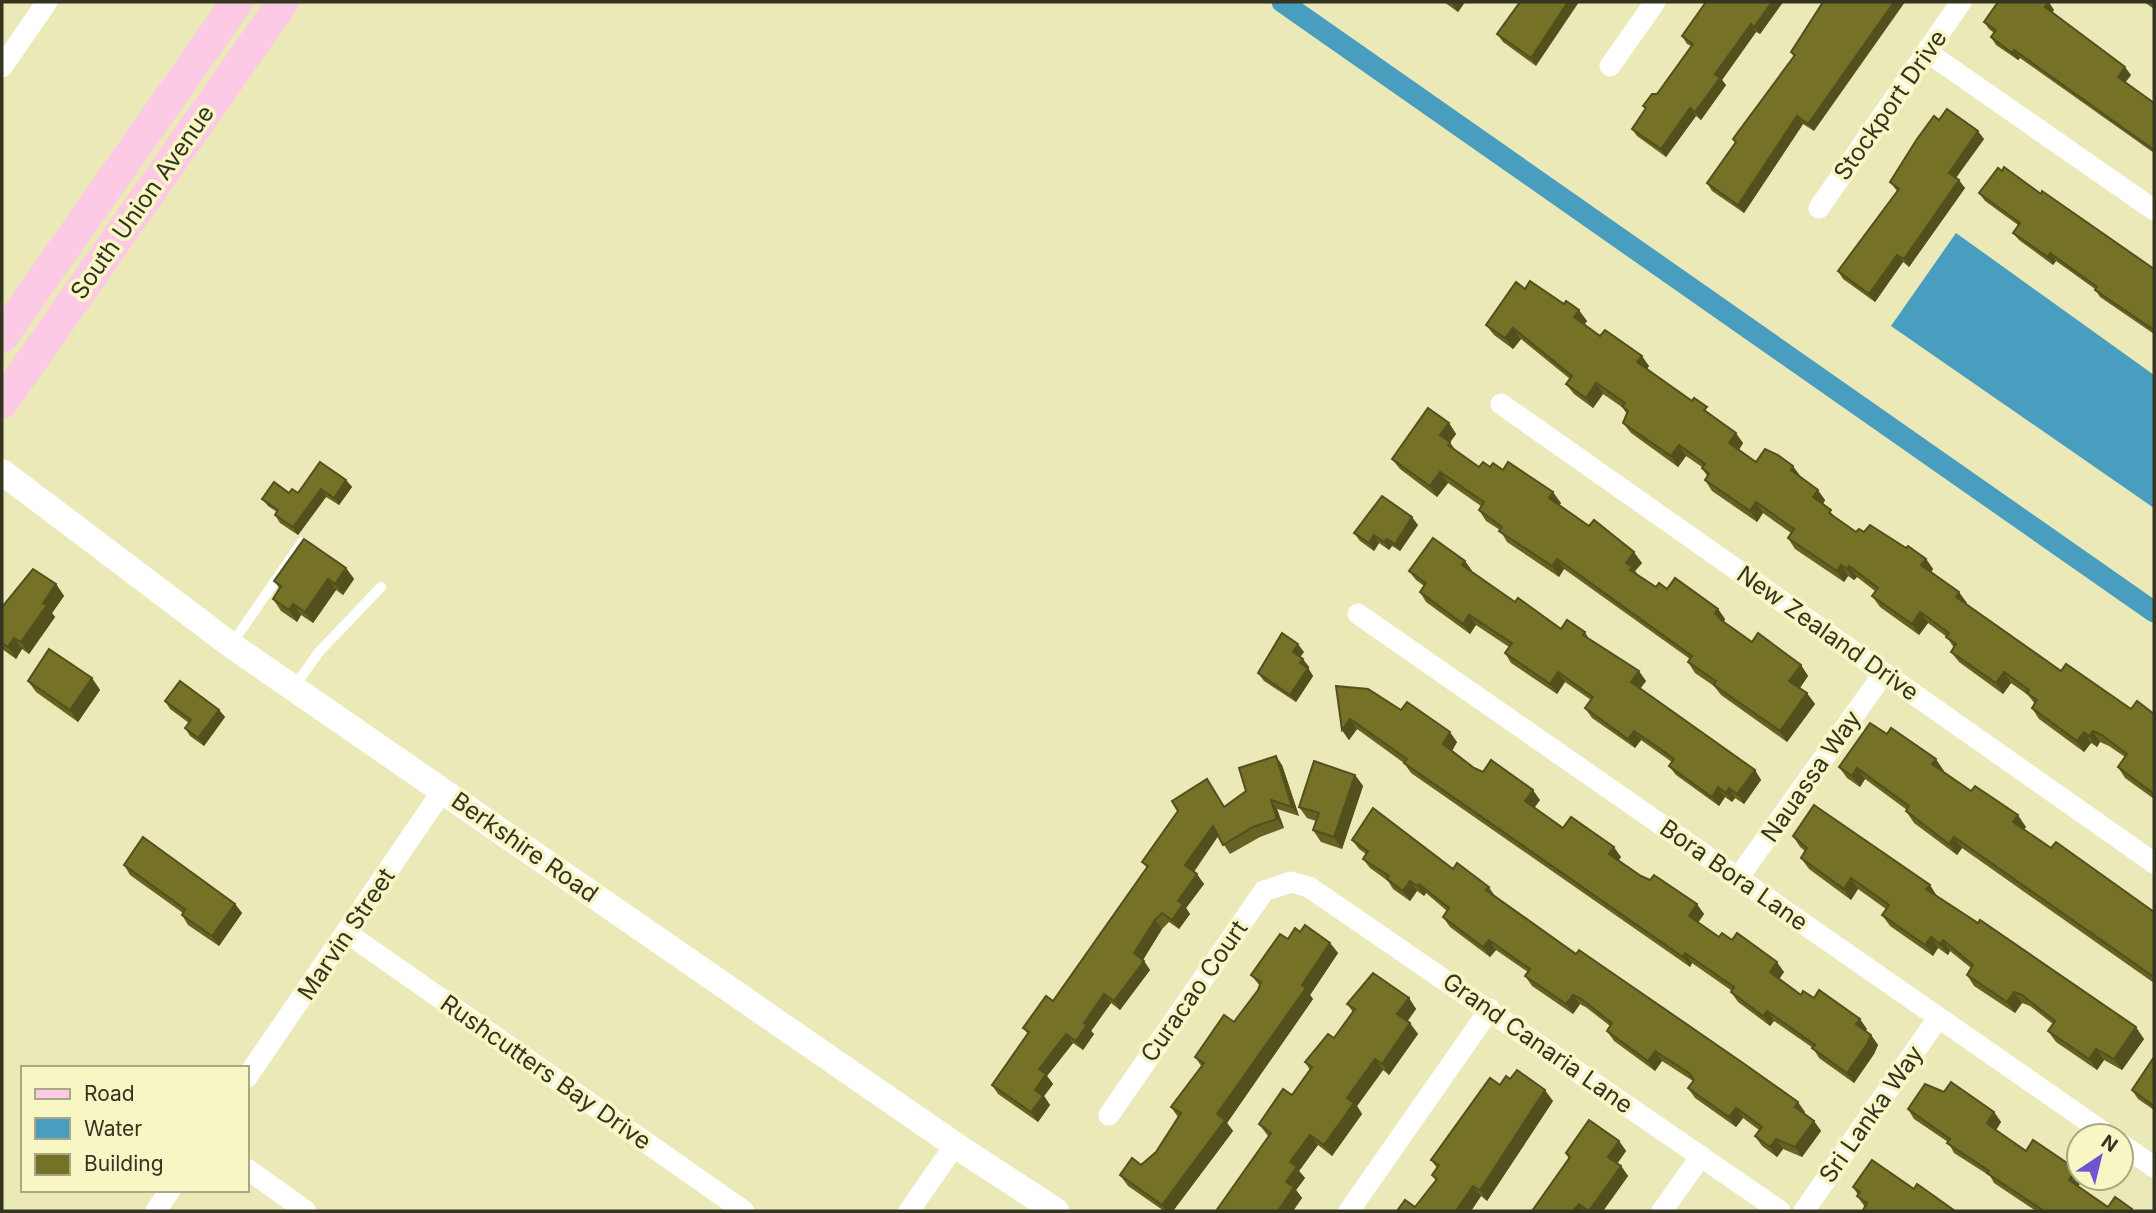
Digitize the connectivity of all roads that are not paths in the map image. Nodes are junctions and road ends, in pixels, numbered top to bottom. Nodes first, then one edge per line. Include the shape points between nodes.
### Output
1 (47, 2) edge
2 (237, 2) edge
3 (283, 2) edge
4 (1655, 2) edge
5 (1961, 2) edge
6 (1927, 52) junction
7 (1610, 66) dead end
8 (2, 67) edge
9 (1819, 208) dead end
10 (2154, 211) edge
11 (2, 337) edge
12 (2, 403) edge
13 (1501, 404) dead end
14 (2, 472) edge
15 (302, 542) edge
16 (381, 587) dead end
17 (1359, 614) dead end
18 (231, 645) junction
19 (1884, 673) junction
20 (293, 688) junction
21 (443, 790) junction
22 (2154, 863) edge
23 (1738, 878) junction
24 (1290, 882) joint
25 (347, 933) junction
26 (1490, 1009) junction
27 (1938, 1018) junction
28 (248, 1076) edge
29 (1109, 1115) dead end
30 (2089, 1122) edge
31 (955, 1145) junction
32 (2135, 1154) edge
33 (1701, 1156) junction
34 (2154, 1167) edge
35 (248, 1170) edge
36 (169, 1192) edge
37 (156, 1211) edge
38 (306, 1211) edge
39 (744, 1211) edge
40 (909, 1211) edge
41 (1056, 1211) edge
42 (1349, 1211) edge
43 (1662, 1211) edge
44 (1780, 1211) edge
45 (1804, 1211) edge

1 - 8 street
2 - 11 main road, South Union Avenue
3 - 12 main road, South Union Avenue
4 - 7 street
5 - 6 street, Stockport Drive
6 - 9 street, Stockport Drive
6 - 10 street
13 - 19 street, New Zealand Drive
14 - 18 street, Berkshire Road
15 - 18 lane
16 - 20 lane via 319,652
17 - 23 street, Bora Bora Lane
18 - 20 street, Berkshire Road
19 - 22 street, New Zealand Drive
19 - 23 street, Nauassa Way
20 - 21 street, Berkshire Road
21 - 25 street, Marvin Street
21 - 31 street, Berkshire Road
23 - 27 street, Bora Bora Lane
24 - 26 street, Grand Canaria Lane via 1309,887
24 - 29 street, Curacao Court via 1264,891
25 - 28 street, Marvin Street
25 - 39 street, Rushcutters Bay Drive
26 - 33 street, Grand Canaria Lane
26 - 42 street
27 - 30 street, Bora Bora Lane
27 - 45 street, Sri Lanka Way
31 - 40 street
31 - 41 street, Berkshire Road
32 - 34 street
33 - 43 street
33 - 44 street, Grand Canaria Lane
35 - 38 street
36 - 37 street

